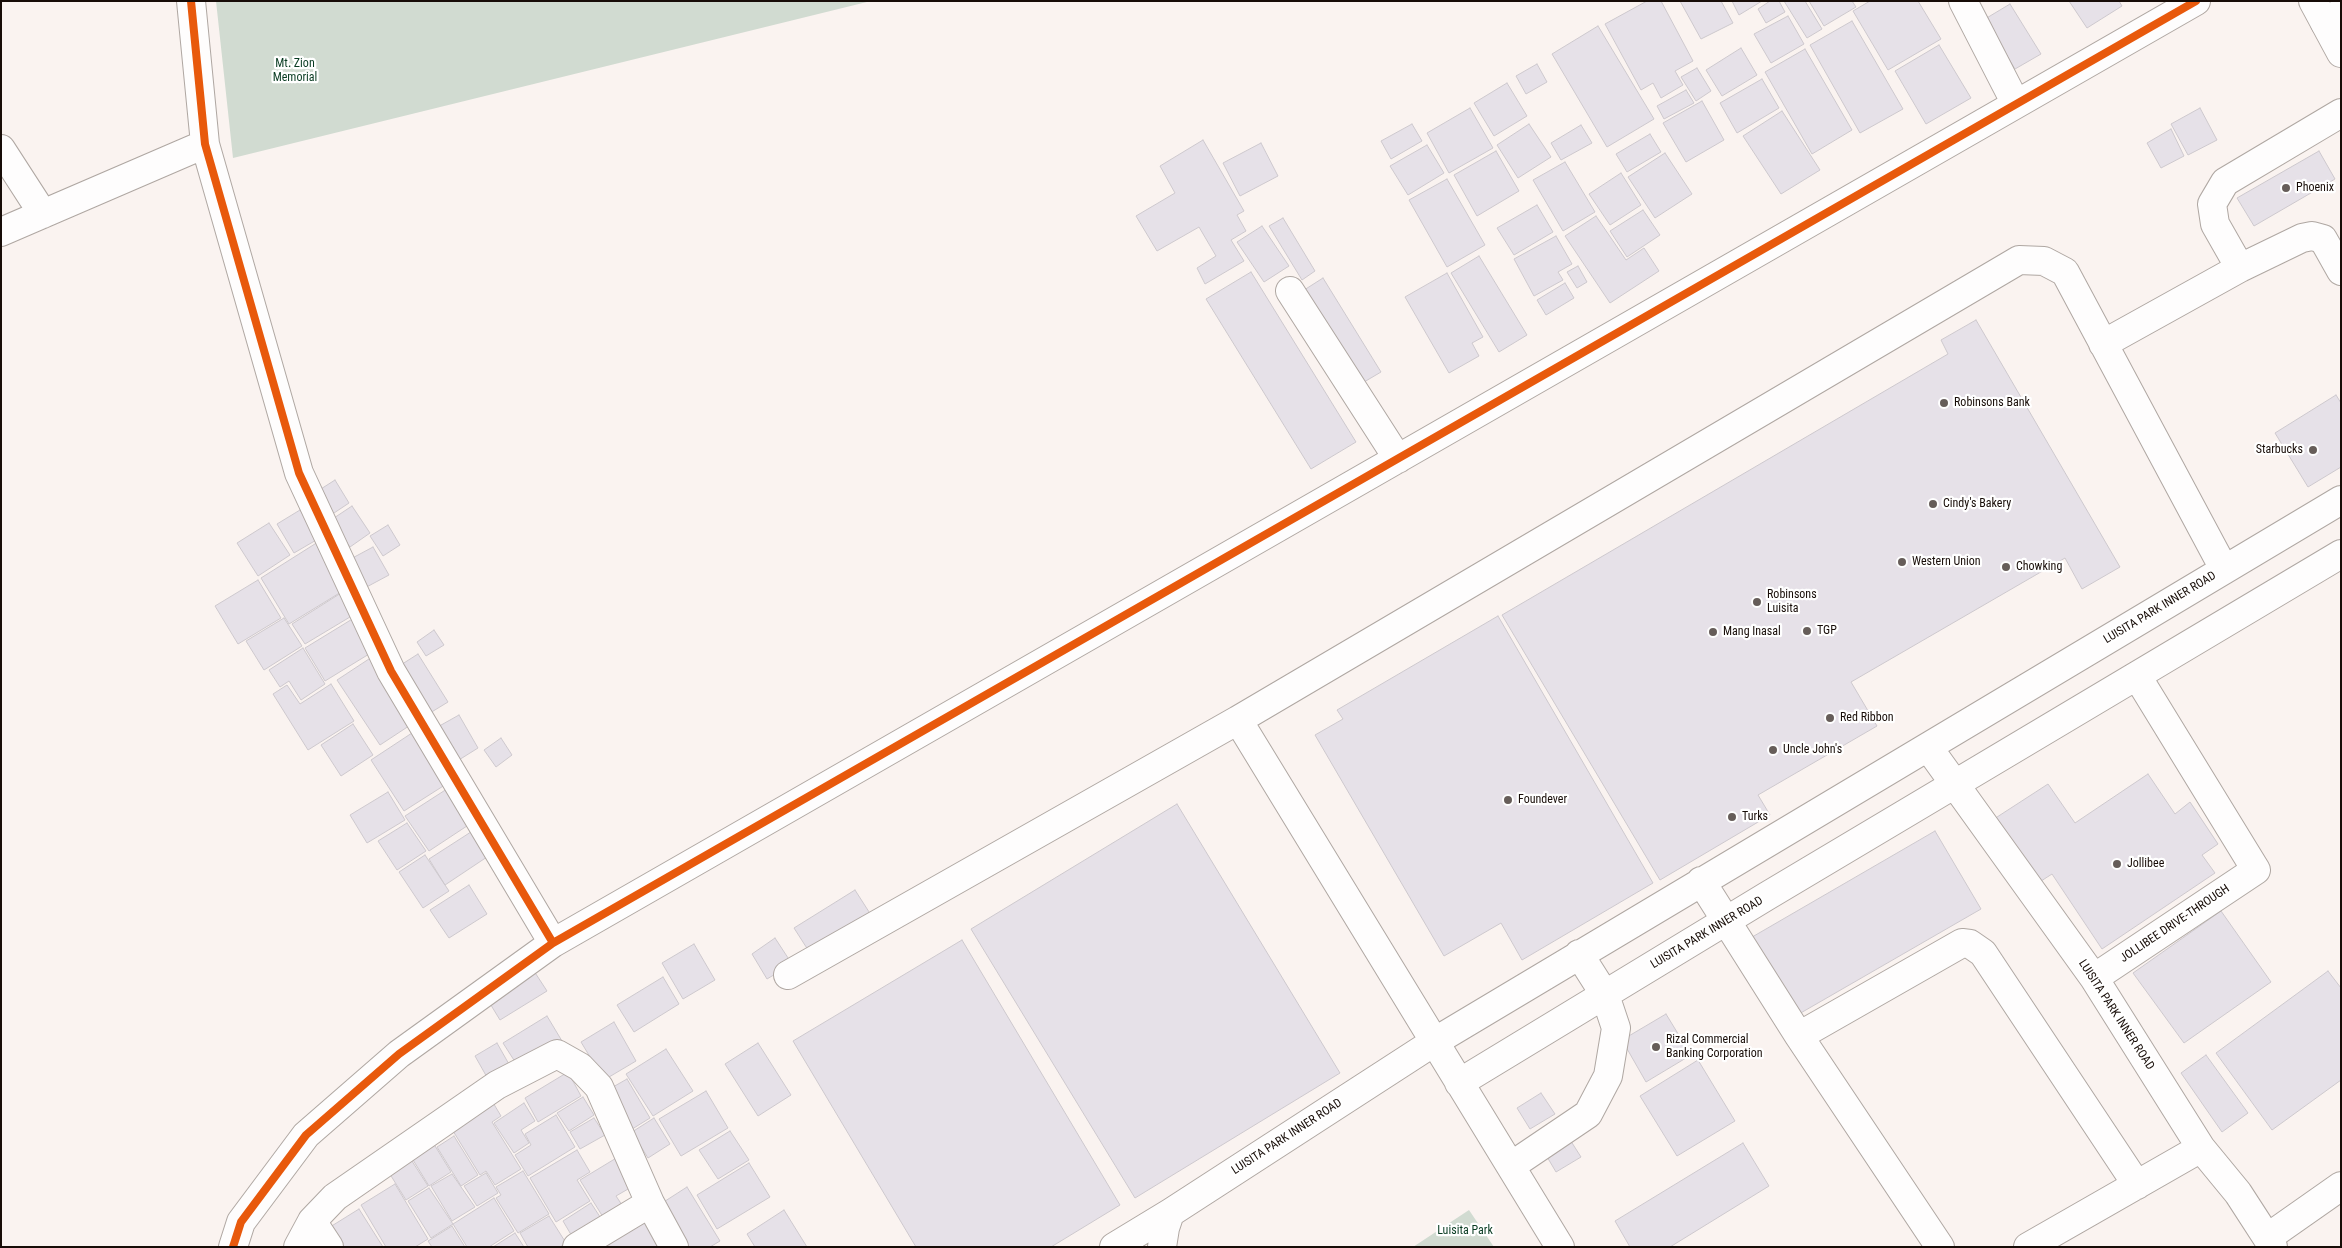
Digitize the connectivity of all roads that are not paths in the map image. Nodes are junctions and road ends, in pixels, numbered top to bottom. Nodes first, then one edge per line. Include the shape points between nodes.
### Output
1 (191, 1) edge
2 (1963, 1) edge
3 (2196, 1) edge
4 (2325, 12) edge
5 (2341, 53) edge
6 (2016, 104) junction
7 (2341, 113) edge
8 (205, 144) junction
9 (1, 150) edge
10 (42, 214) junction
11 (1, 232) edge
12 (2340, 267) edge
13 (2240, 268) junction
14 (1290, 291) dead end
15 (2103, 344) junction
16 (1398, 459) junction
17 (2341, 500) edge
18 (2341, 554) edge
19 (2224, 568) junction
20 (2137, 676) junction
21 (1238, 720) junction
22 (1928, 747) junction
23 (1956, 784) junction
24 (1701, 881) junction
25 (1725, 921) junction
26 (553, 943) junction
27 (1580, 954) junction
28 (788, 975) dead end
29 (2094, 978) junction
30 (1606, 995) junction
31 (1799, 1036) junction
32 (1434, 1042) junction
33 (1459, 1083) junction
34 (2200, 1148) junction
35 (1511, 1166) junction
36 (2137, 1185) junction
37 (2341, 1186) edge
38 (650, 1203) junction
39 (1170, 1213) junction
40 (312, 1221) junction
41 (2270, 1242) edge
42 (233, 1247) edge
43 (298, 1247) edge
44 (329, 1247) edge
45 (577, 1247) edge
46 (674, 1247) edge
47 (1114, 1247) edge
48 (1162, 1247) edge
49 (1560, 1247) edge
50 (1940, 1247) edge
51 (2028, 1247) edge

1 - 8 main road
2 - 6 main road
3 - 6 main road
4 - 5 main road
6 - 16 main road
7 - 13 main road via 2225,182 2212,204 2215,224
8 - 10 main road
8 - 26 main road via 299,472 391,672
9 - 10 main road
10 - 11 main road
12 - 13 main road via 2323,239 2312,236
13 - 15 main road
14 - 16 main road
15 - 19 main road
15 - 21 main road via 2065,272 2044,261 2019,260
16 - 26 main road
17 - 19 main road, LUISITA PARK INNER ROAD
18 - 20 main road, LUISITA PARK INNER ROAD
19 - 22 main road, LUISITA PARK INNER ROAD
20 - 23 main road, LUISITA PARK INNER ROAD
20 - 29 main road, JOLLIBEE DRIVE-THROUGH via 2256,870
21 - 28 main road
21 - 32 main road
22 - 23 main road, LUISITA PARK INNER ROAD
22 - 24 main road, LUISITA PARK INNER ROAD
23 - 25 main road, LUISITA PARK INNER ROAD
23 - 29 main road, LUISITA PARK INNER ROAD
24 - 25 main road
24 - 27 main road, LUISITA PARK INNER ROAD
25 - 30 main road, LUISITA PARK INNER ROAD
25 - 31 main road
26 - 42 main road via 398,1054 306,1134 241,1222
27 - 30 main road
27 - 32 main road, LUISITA PARK INNER ROAD
29 - 34 main road, LUISITA PARK INNER ROAD
30 - 33 main road, LUISITA PARK INNER ROAD
30 - 35 main road via 1616,1033 1608,1076 1600,1095 1588,1114
31 - 36 main road via 1962,943 1970,944 1983,953
31 - 50 main road
32 - 33 main road
32 - 39 main road, LUISITA PARK INNER ROAD
33 - 35 main road
34 - 36 main road
34 - 41 main road, LUISITA PARK INNER ROAD via 2238,1194
35 - 49 main road
36 - 51 main road
37 - 41 main road
38 - 40 main road via 599,1087 580,1067 557,1054 489,1091 335,1197
38 - 45 main road
38 - 46 main road
39 - 47 main road, LUISITA PARK INNER ROAD
39 - 48 main road
40 - 43 main road
40 - 44 main road

